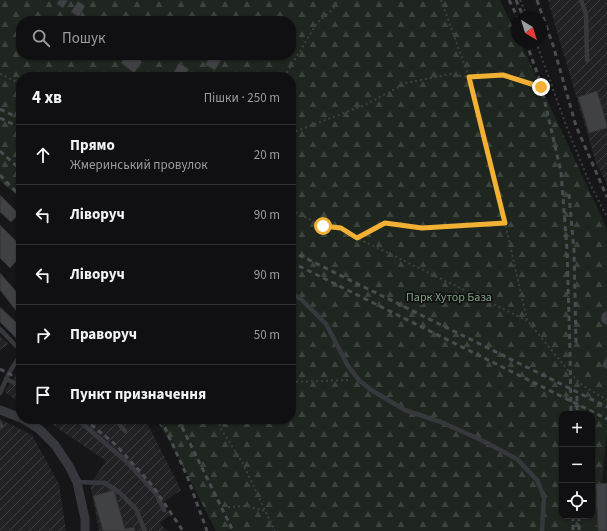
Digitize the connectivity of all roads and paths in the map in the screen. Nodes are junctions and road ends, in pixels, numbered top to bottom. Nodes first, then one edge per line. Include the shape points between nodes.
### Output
1 (338, 0) edge
2 (441, 0) edge
3 (520, 0) edge
4 (581, 0) edge
5 (525, 12) edge
6 (538, 48) edge
7 (296, 57) edge
8 (294, 60) edge
9 (587, 60) dead end
10 (287, 72) edge
11 (0, 74) edge
12 (469, 77) junction
13 (16, 82) edge
14 (553, 90) junction
15 (296, 131) edge
16 (296, 212) edge
17 (607, 217) edge
18 (505, 223) junction
19 (357, 238) junction
20 (296, 296) edge
21 (527, 320) junction
22 (0, 329) edge
23 (16, 346) edge
24 (16, 362) edge
25 (6, 379) junction
26 (359, 380) junction
27 (296, 382) edge
28 (16, 384) edge
29 (0, 393) edge
30 (607, 400) edge
31 (0, 410) edge
32 (16, 416) edge
33 (31, 424) edge
34 (83, 424) edge
35 (119, 424) edge
36 (220, 424) edge
37 (125, 432) dead end
38 (77, 482) junction
39 (228, 507) dead end
40 (164, 510) dead end
41 (265, 511) junction
42 (85, 531) edge
43 (145, 531) edge
44 (275, 531) edge
45 (542, 531) edge

1 - 7 path via 333,9 317,23
2 - 12 path
3 - 5 path
4 - 9 lane via 586,14
6 - 14 path
8 - 10 path
11 - 13 path
12 - 14 path via 503,75
12 - 15 path via 451,74 406,83 365,105
12 - 18 path
14 - 17 path via 589,182
16 - 19 path via 323,226 341,228
18 - 19 path via 422,228 385,223
18 - 21 path
19 - 21 path
20 - 26 lane via 326,324 348,366
21 - 30 path via 571,374 582,385
22 - 23 lane
24 - 25 lane
25 - 28 lane
25 - 29 lane
26 - 27 path
26 - 45 lane via 405,410 441,422 517,459 537,480 544,497
31 - 32 street
33 - 38 street via 55,444
34 - 40 lane via 128,463 157,495
35 - 37 lane
36 - 41 path via 242,462
38 - 42 street
38 - 43 lane via 105,483 118,492 136,509
39 - 41 path via 246,506
41 - 44 path

